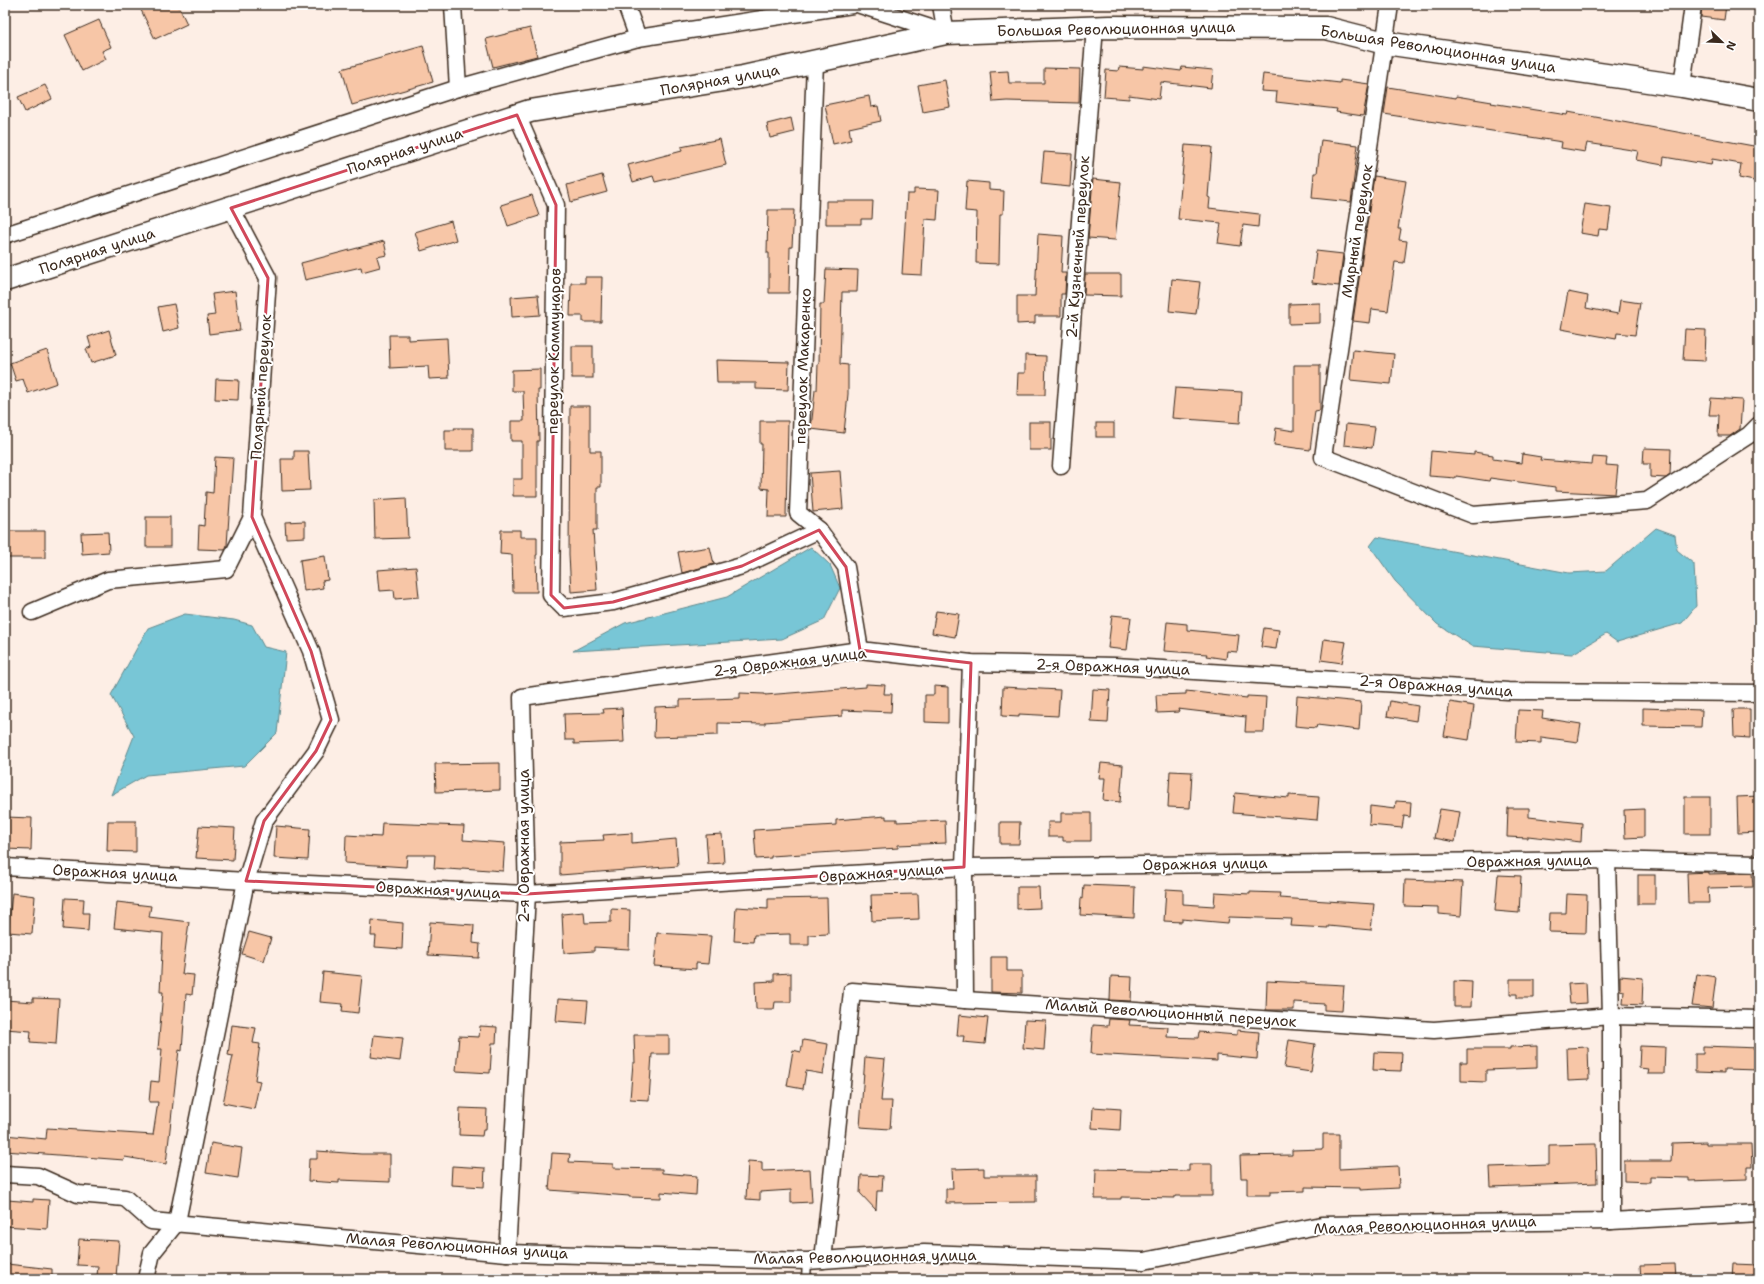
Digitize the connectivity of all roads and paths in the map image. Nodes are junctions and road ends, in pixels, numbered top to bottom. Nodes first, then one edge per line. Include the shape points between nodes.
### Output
1 (453, 5) edge
2 (626, 5) edge
3 (852, 5) edge
4 (860, 5) edge
5 (941, 5) edge
6 (1390, 5) edge
7 (1693, 5) edge
8 (1095, 27) junction
9 (946, 33) junction
10 (638, 38) junction
11 (1385, 43) junction
12 (815, 62) junction
13 (1682, 86) junction
14 (458, 88) junction
15 (1759, 100) edge
16 (517, 115) junction
17 (231, 208) junction
18 (5, 235) edge
19 (5, 280) edge
20 (1759, 425) edge
21 (1061, 466) dead end
22 (252, 517) junction
23 (818, 530) junction
24 (32, 612) dead end
25 (860, 650) junction
26 (971, 663) junction
27 (1759, 693) edge
28 (1607, 860) junction
29 (1759, 864) edge
30 (5, 867) edge
31 (964, 867) junction
32 (246, 881) junction
33 (527, 894) junction
34 (965, 1000) junction
35 (1611, 1016) junction
36 (1759, 1019) edge
37 (5, 1174) edge
38 (1759, 1213) edge
39 (1611, 1221) junction
40 (177, 1222) junction
41 (507, 1253) junction
42 (815, 1261) junction
43 (146, 1279) edge
44 (806, 1279) edge

1 - 14 street
2 - 10 street
3 - 10 street
4 - 9 street, Большая Революционная улица
5 - 9 street
6 - 11 street, Мирный переулок
7 - 13 street
8 - 9 street, Большая Революционная улица
8 - 11 street, Большая Революционная улица via 1326,28
8 - 21 street, 2-й Кузнечный переулок
9 - 12 street, Большая Революционная улица
10 - 14 street
11 - 13 street, Большая Революционная улица
11 - 20 street, Мирный переулок via 1323,457 1473,515 1646,501 1749,435
12 - 16 street, Полярная улица via 743,77
12 - 23 street, переулок Макаренко via 798,513
13 - 15 street, Большая Революционная улица
14 - 18 street
16 - 17 street, Полярная улица
16 - 23 street, переулок Коммунаров via 556,205 551,595 564,608 612,602 742,566
17 - 19 street, Полярная улица
17 - 22 street, Полярный переулок via 268,278
22 - 24 street, Полярный переулок via 226,568 108,580
22 - 32 street via 311,651 331,720 316,751 264,821
23 - 25 street, переулок Макаренко via 846,567
25 - 26 street, 2-я Овражная улица
25 - 33 street, 2-я Овражная улица via 522,697
26 - 27 street, 2-я Овражная улица via 1115,666 1508,692
26 - 31 street
28 - 29 street, Овражная улица
28 - 31 street, Овражная улица
28 - 35 street
30 - 32 street, Овражная улица
31 - 33 street, Овражная улица
31 - 34 street
32 - 33 street, Овражная улица
32 - 40 street
33 - 41 street, 2-я Овражная улица
34 - 35 street, Малый Революционный переулок via 1434,1030
34 - 42 street, Малый Революционный переулок via 852,991
35 - 36 street, Малый Революционный переулок
35 - 39 street
37 - 40 street, Малая Революционная улица via 38,1176 78,1194 125,1198 151,1221
38 - 39 street, Малая Революционная улица
39 - 42 street, Малая Революционная улица via 1322,1225 1144,1261 924,1253
40 - 41 street, Малая Революционная улица
40 - 43 street via 152,1253
41 - 42 street, Малая Революционная улица
42 - 44 lane

